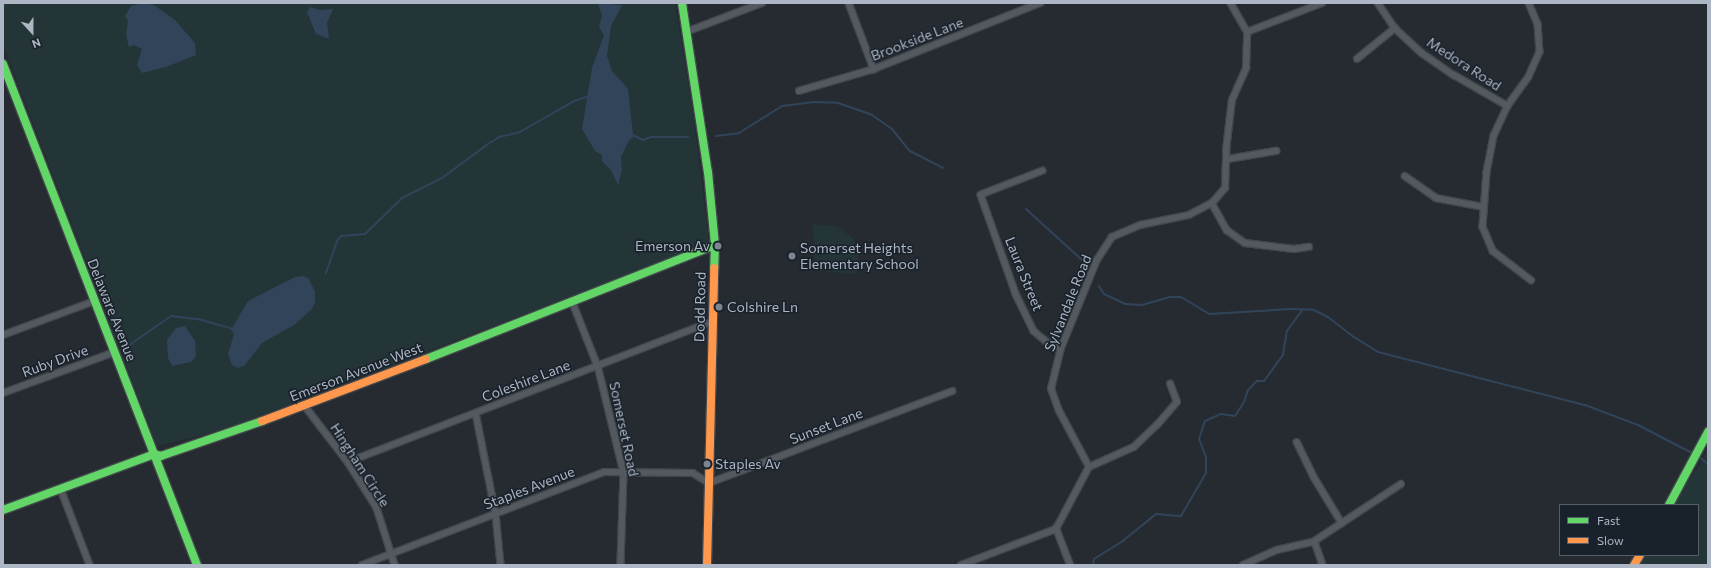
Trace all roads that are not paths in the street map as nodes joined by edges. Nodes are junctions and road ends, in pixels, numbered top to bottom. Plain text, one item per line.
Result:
1 (682, 3) edge
2 (762, 3) edge
3 (849, 3) edge
4 (1040, 3) edge
5 (1230, 3) edge
6 (1322, 3) edge
7 (1378, 3) edge
8 (1529, 3) edge
9 (1395, 28) junction
10 (686, 32) junction
11 (1247, 32) junction
12 (1357, 60) dead end
13 (4, 67) edge
14 (874, 69) junction
15 (799, 91) dead end
16 (1508, 106) junction
17 (1276, 151) dead end
18 (1228, 159) junction
19 (1043, 171) dead end
20 (1405, 176) dead end
21 (1212, 203) junction
22 (1484, 207) junction
23 (714, 245) junction
24 (1309, 247) dead end
25 (1531, 280) dead end
26 (95, 301) junction
27 (573, 303) junction
28 (713, 321) junction
29 (3, 335) edge
30 (1061, 348) junction
31 (115, 352) junction
32 (598, 366) junction
33 (1170, 384) dead end
34 (952, 391) dead end
35 (3, 393) edge
36 (305, 406) junction
37 (476, 413) junction
38 (1708, 432) edge
39 (1297, 442) dead end
40 (154, 454) junction
41 (348, 462) junction
42 (1089, 467) junction
43 (624, 473) junction
44 (709, 483) junction
45 (1402, 484) dead end
46 (61, 489) junction
47 (1670, 504) edge
48 (3, 510) edge
49 (496, 514) junction
50 (1342, 523) junction
51 (1056, 529) junction
52 (1313, 542) junction
53 (393, 553) junction
54 (1639, 556) edge
55 (90, 565) edge
56 (197, 565) edge
57 (362, 565) edge
58 (395, 565) edge
59 (501, 565) edge
60 (621, 565) edge
61 (707, 565) edge
62 (961, 565) edge
63 (1070, 565) edge
64 (1243, 565) edge
65 (1323, 565) edge
66 (1634, 565) edge

1 - 10 street, Dodd Road
2 - 10 street
3 - 14 street
4 - 14 street, Brookside Lane
5 - 11 street
6 - 11 street
7 - 9 street, Medora Road
8 - 16 street
9 - 12 street
9 - 16 street, Medora Road
10 - 23 street, Dodd Road
11 - 18 street, Sylvandale Road
13 - 26 street, Delaware Avenue
14 - 15 street, Brookside Lane
16 - 22 street
17 - 18 street
18 - 21 street, Sylvandale Road
19 - 30 street, Laura Street
20 - 22 street
21 - 24 street
21 - 30 street, Sylvandale Road
22 - 25 street
23 - 27 street, Emerson Avenue West
23 - 28 street, Dodd Road
26 - 29 street
26 - 31 street, Delaware Avenue
27 - 32 street, Somerset Road
27 - 36 street, Emerson Avenue West
28 - 32 street, Coleshire Lane
28 - 44 street, Dodd Road
30 - 42 street, Sylvandale Road
31 - 35 street, Ruby Drive
31 - 40 street, Delaware Avenue
32 - 37 street, Coleshire Lane
32 - 43 street, Somerset Road
33 - 42 street
34 - 44 street, Sunset Lane
36 - 40 street, Emerson Avenue West
36 - 41 street, Hingham Circle
37 - 41 street, Coleshire Lane
37 - 49 street
38 - 47 street
39 - 50 street
40 - 46 street, Emerson Avenue West
40 - 56 street, Delaware Avenue
41 - 53 street, Hingham Circle
42 - 51 street
43 - 44 street, Staples Avenue
43 - 49 street, Staples Avenue
43 - 60 street, Somerset Road
44 - 61 street, Dodd Road
45 - 50 street
46 - 48 street, Emerson Avenue West
46 - 55 street
49 - 53 street, Staples Avenue
49 - 59 street
50 - 52 street
51 - 62 street
51 - 63 street
52 - 64 street
52 - 65 street
53 - 57 street, Staples Avenue
53 - 58 street, Hingham Circle
54 - 66 street

